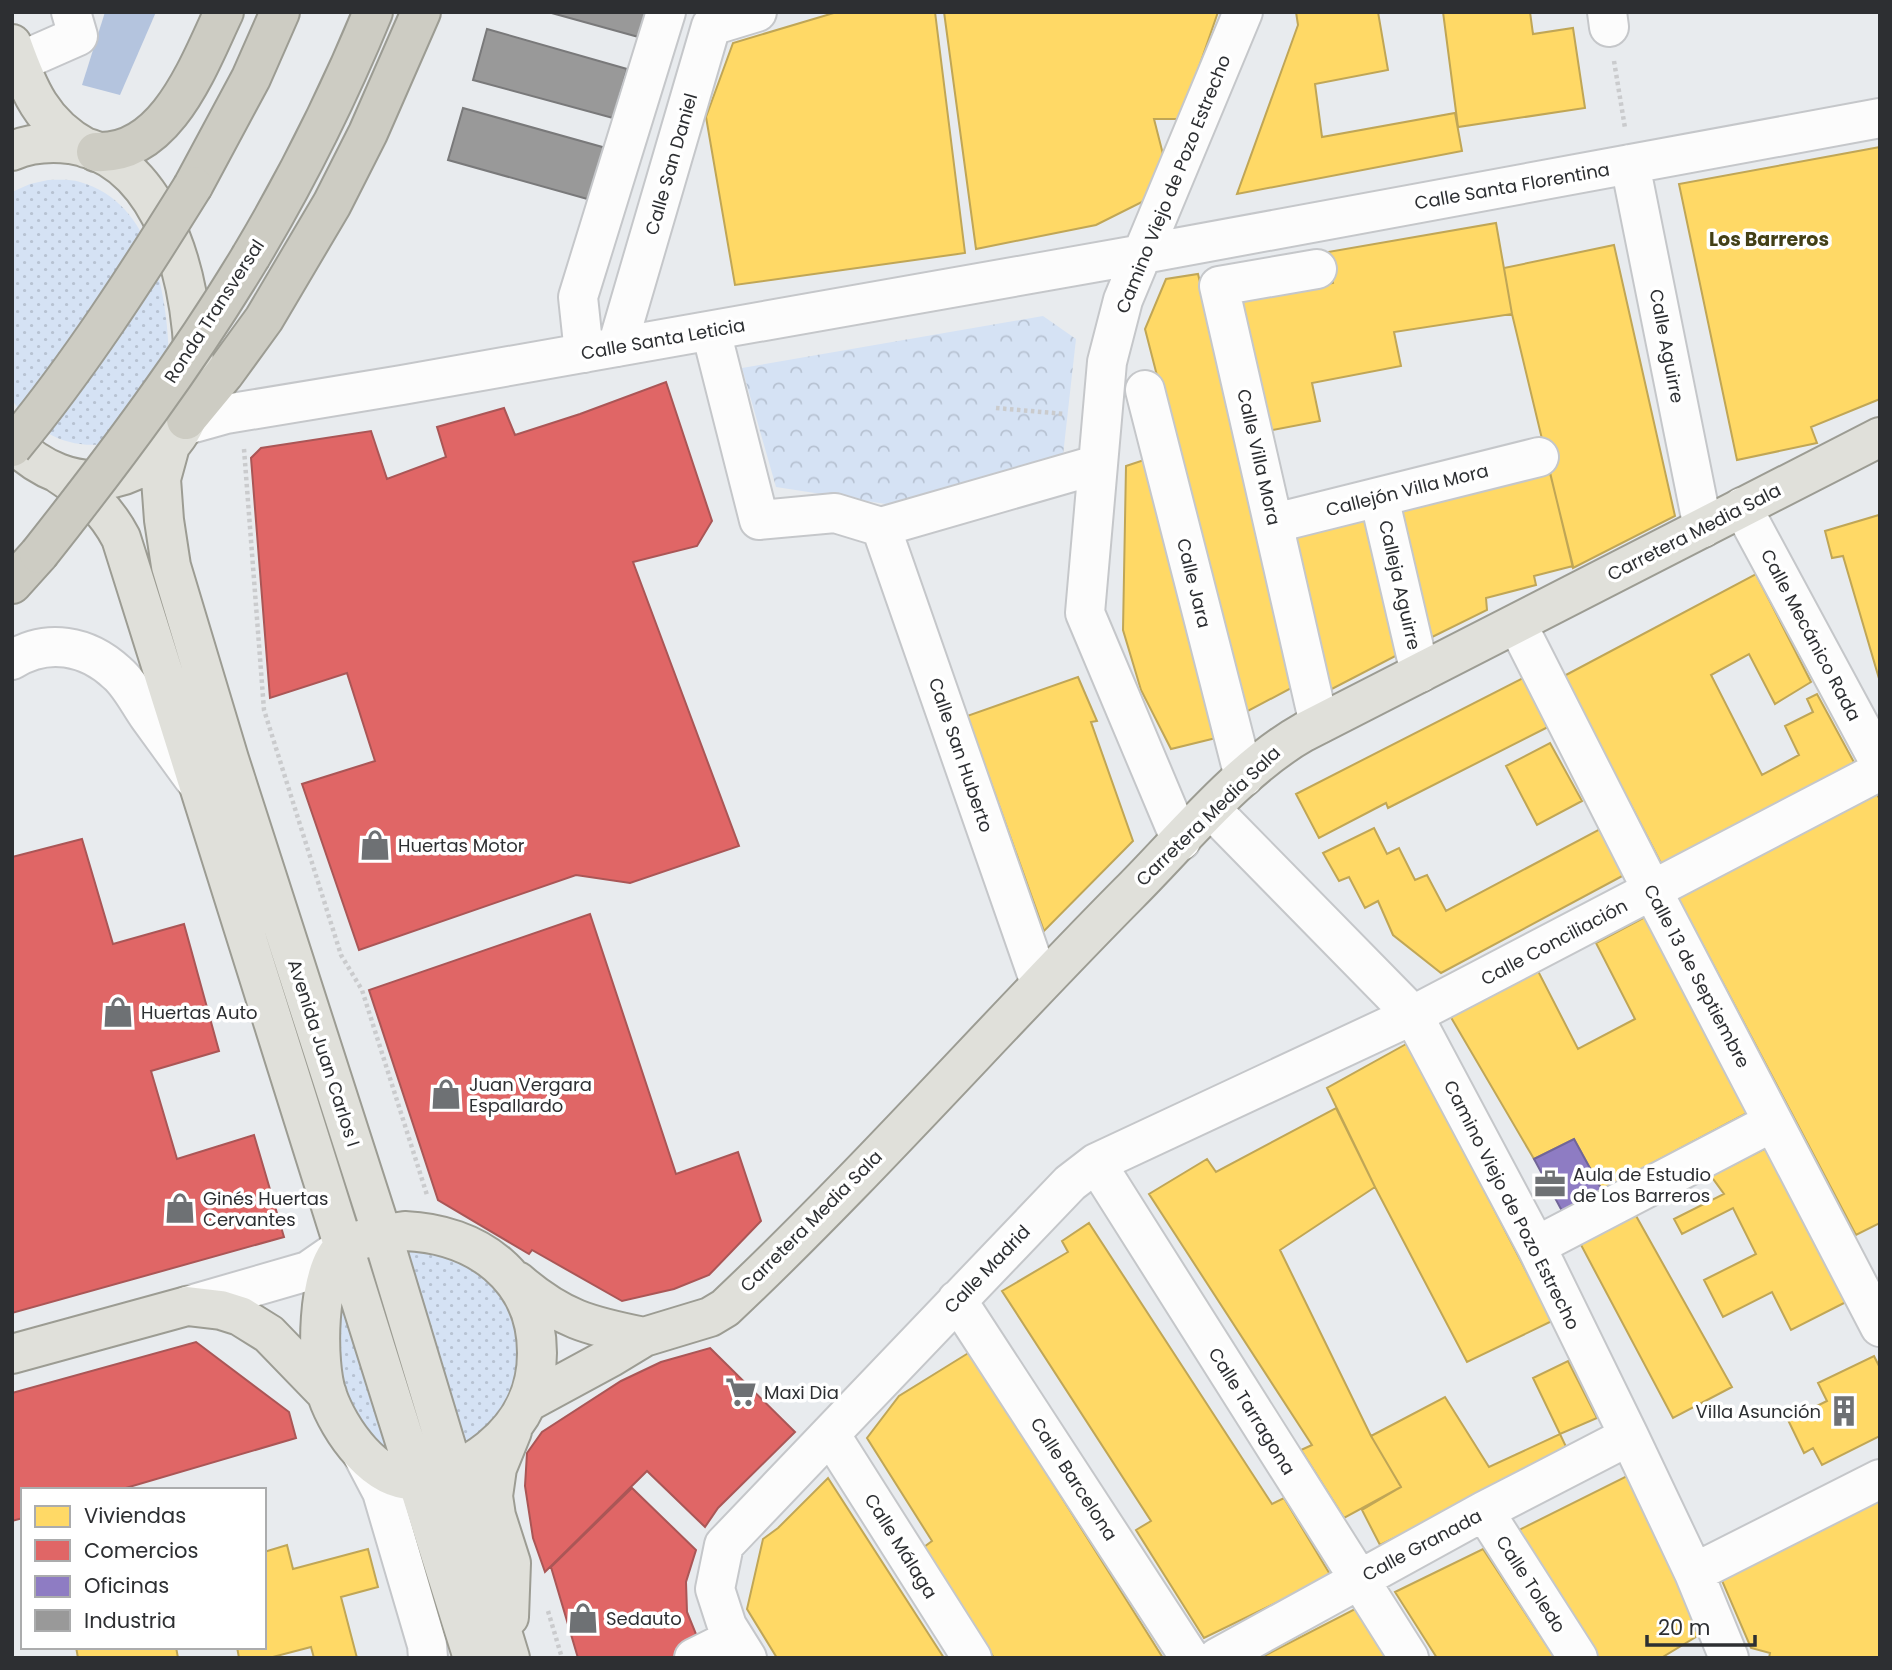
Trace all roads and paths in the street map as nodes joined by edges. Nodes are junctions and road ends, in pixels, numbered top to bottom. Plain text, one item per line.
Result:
1 (71, 12) edge
2 (224, 12) edge
3 (281, 12) edge
4 (373, 12) edge
5 (421, 12) edge
6 (666, 12) edge
7 (757, 12) edge
8 (1243, 12) edge
9 (1608, 20) edge
10 (15, 53) edge
11 (1880, 118) edge
12 (91, 150) junction
13 (12, 151) edge
14 (1630, 164) junction
15 (1143, 254) junction
16 (1317, 270) dead end
17 (711, 331) junction
18 (600, 350) junction
19 (1145, 390) dead end
20 (241, 411) junction
21 (179, 431) junction
22 (1880, 438) edge
23 (12, 445) edge
24 (1539, 457) dead end
25 (1096, 465) junction
26 (59, 474) junction
27 (1379, 497) junction
28 (1742, 507) junction
29 (1275, 523) junction
30 (881, 527) junction
31 (1703, 528) junction
32 (12, 584) edge
33 (1517, 624) junction
34 (12, 660) edge
35 (1420, 673) junction
36 (1319, 724) junction
37 (1880, 763) edge
38 (1880, 771) edge
39 (1244, 777) junction
40 (199, 787) junction
41 (1211, 809) junction
42 (1181, 841) junction
43 (1652, 890) junction
44 (1040, 983) junction
45 (1413, 1015) junction
46 (1773, 1122) junction
47 (1096, 1163) junction
48 (430, 1205) dead end
49 (382, 1234) junction
50 (1535, 1246) junction
51 (344, 1247) junction
52 (1868, 1272) edge
53 (510, 1275) junction
54 (957, 1300) junction
55 (187, 1306) junction
56 (1880, 1327) edge
57 (644, 1337) junction
58 (12, 1354) edge
59 (327, 1394) junction
60 (523, 1411) junction
61 (830, 1434) junction
62 (1629, 1436) junction
63 (362, 1454) junction
64 (455, 1471) junction
65 (1880, 1479) edge
66 (418, 1480) junction
67 (1484, 1511) junction
68 (1694, 1573) junction
69 (1359, 1579) junction
70 (546, 1604) dead end
71 (741, 1648) edge
72 (1721, 1654) edge
73 (497, 1657) edge
74 (428, 1658) edge
75 (562, 1658) edge
76 (694, 1658) edge
77 (972, 1658) edge
78 (1190, 1658) edge
79 (1217, 1658) edge
80 (1409, 1658) edge
81 (1578, 1658) edge

1 - 10 street
2 - 12 highway
3 - 23 highway, bridge
4 - 32 highway, Ronda Transversal, bridge
5 - 21 highway
6 - 18 street
7 - 18 street, Calle San Daniel
8 - 15 street, Camino Viejo de Pozo Estrecho
9 - 14 path
10 - 12 main road
11 - 14 street, Calle Santa Florentina
12 - 13 main road
12 - 21 main road, Avenida Juan Carlos I
14 - 15 street, Calle Santa Florentina
14 - 31 street, Calle Aguirre
15 - 17 street, Calle Santa Leticia
15 - 25 street, Camino Viejo de Pozo Estrecho
16 - 29 street, Calle Villa Mora
17 - 18 street, Calle Santa Leticia
17 - 30 street
18 - 20 street, Calle Santa Leticia
19 - 39 street, Calle Jara
20 - 21 street, Calle Santa Leticia
20 - 48 path
21 - 26 main road
21 - 49 main road, Avenida Juan Carlos I
22 - 28 main road, Carretera Media Sala
23 - 26 main road
24 - 27 street, Callejón Villa Mora
25 - 30 street
25 - 42 street, Camino Viejo de Pozo Estrecho
26 - 40 main road
27 - 29 street, Callejón Villa Mora
27 - 35 street, Calleja Aguirre
28 - 31 main road, Carretera Media Sala
28 - 37 street, Calle Mecánico Rada
29 - 36 street, Calle Villa Mora
30 - 44 street, Calle San Huberto
31 - 33 main road, Carretera Media Sala
33 - 35 main road, Carretera Media Sala
33 - 43 street, Calle 13 de Septiembre
34 - 40 street
35 - 36 main road, Carretera Media Sala
36 - 39 main road, Carretera Media Sala
38 - 43 street, Calle Conciliación
39 - 41 main road, Carretera Media Sala
40 - 51 main road
41 - 42 main road, Carretera Media Sala
41 - 45 street, Camino Viejo de Pozo Estrecho
42 - 44 main road, Carretera Media Sala
43 - 45 street, Calle Conciliación
43 - 46 street, Calle 13 de Septiembre
44 - 57 main road, Carretera Media Sala
45 - 47 street, Calle Madrid
45 - 50 street, Camino Viejo de Pozo Estrecho
46 - 50 street
46 - 52 street, Calle 13 de Septiembre
47 - 54 street, Calle Madrid
47 - 69 street, Calle Tarragona
49 - 51 main road, Carretera Media Sala
49 - 53 main road, Carretera Media Sala
49 - 64 main road, Avenida Juan Carlos I
50 - 62 street, Camino Viejo de Pozo Estrecho
51 - 55 street
51 - 59 main road
51 - 66 main road
52 - 56 street, Calle 13 de Septiembre
53 - 57 main road, Carretera Media Sala
53 - 60 main road
54 - 61 street, Calle Madrid
54 - 78 street, Calle Barcelona
55 - 58 main road
55 - 59 main road
57 - 60 main road, Carretera Media Sala
59 - 63 main road
60 - 64 main road
60 - 73 main road
61 - 71 street, Calle Madrid
61 - 77 street, Calle Málaga
62 - 67 street, Calle Granada
62 - 68 street, Camino Viejo de Pozo Estrecho
63 - 66 main road
63 - 74 street
64 - 66 main road
64 - 73 main road, Avenida Juan Carlos I
65 - 68 street
66 - 73 main road
67 - 69 street, Calle Granada
67 - 81 street, Calle Toledo
68 - 72 street, Camino Viejo de Pozo Estrecho
69 - 79 street, Calle Granada
69 - 80 street, Calle Tarragona
70 - 75 path
71 - 76 street

